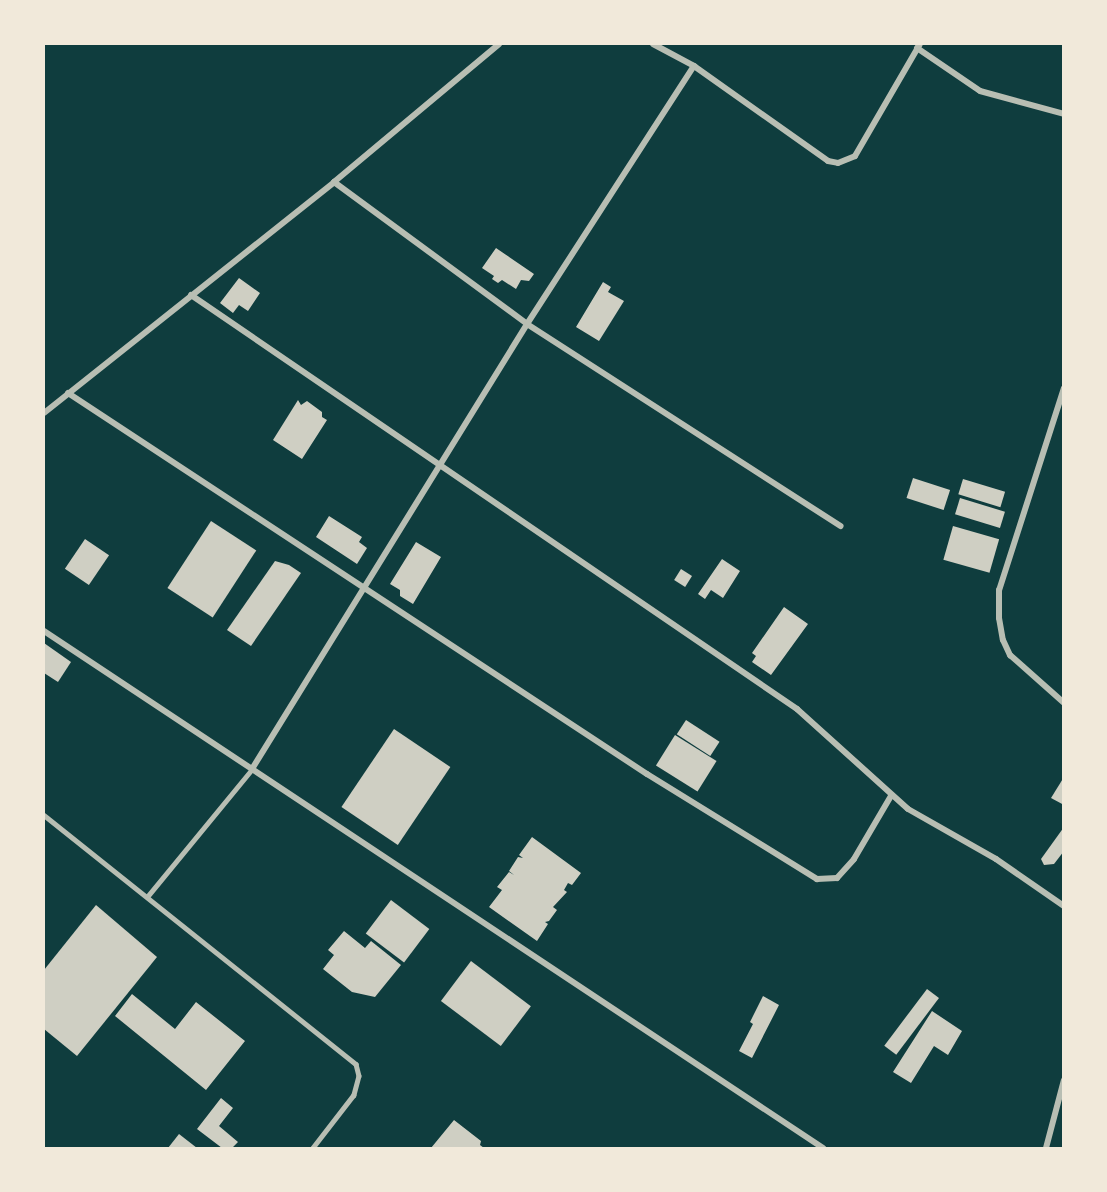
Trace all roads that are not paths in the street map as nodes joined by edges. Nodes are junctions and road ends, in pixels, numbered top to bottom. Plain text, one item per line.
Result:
1 (499, 44) edge
2 (653, 44) edge
3 (918, 46) edge
4 (694, 66) junction
5 (1064, 114) edge
6 (334, 182) junction
7 (191, 295) junction
8 (527, 324) junction
9 (1064, 388) edge
10 (68, 393) junction
11 (44, 413) edge
12 (441, 464) junction
13 (840, 526) dead end
14 (366, 588) junction
15 (44, 631) edge
16 (1064, 703) edge
17 (252, 769) junction
18 (891, 796) junction
19 (44, 815) edge
20 (147, 897) junction
21 (1064, 906) edge
22 (1064, 1080) edge
23 (1061, 1106) edge
24 (313, 1149) edge
25 (823, 1149) edge
26 (1046, 1149) edge

1 - 6 street
2 - 4 street
3 - 4 street
3 - 5 street
4 - 8 street
6 - 7 street
6 - 8 street
7 - 10 street
7 - 12 street
8 - 12 street
8 - 13 street
9 - 16 street
10 - 11 street
10 - 14 street
12 - 14 street
12 - 18 street
14 - 17 street
14 - 18 street
15 - 17 street
17 - 20 lane
17 - 25 street
18 - 21 street
19 - 20 lane
20 - 24 lane
22 - 23 street
23 - 26 street

